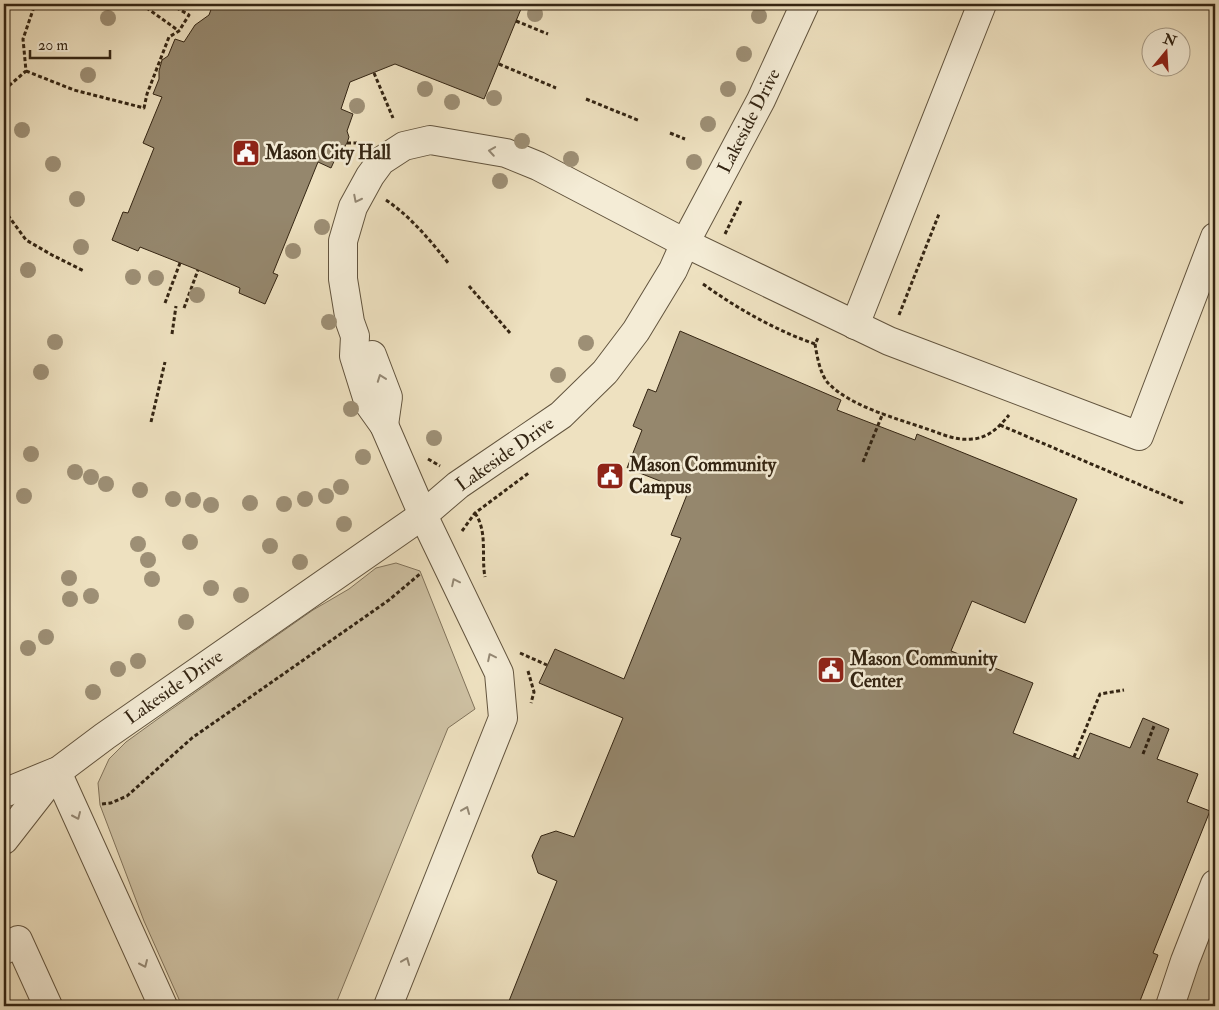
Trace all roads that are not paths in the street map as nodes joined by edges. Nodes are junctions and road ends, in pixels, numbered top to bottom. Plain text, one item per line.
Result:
1 (805, 4) edge
2 (982, 4) edge
3 (1215, 238) edge
4 (685, 243) junction
5 (855, 325) junction
6 (423, 515) junction
7 (57, 772) junction
8 (4, 793) edge
9 (4, 840) edge
10 (1215, 884) edge
11 (4, 950) edge
12 (48, 1006) edge
13 (163, 1006) edge
14 (388, 1006) edge
15 (1170, 1006) edge

1 - 4 street, Lakeside Drive
2 - 5 street
3 - 5 street
4 - 5 street
4 - 6 street, Lakeside Drive
4 -> 6 street
6 - 7 street, Lakeside Drive
14 -> 6 street
7 - 8 street, Lakeside Drive
7 - 9 street, Lakeside Drive
7 -> 13 street
10 - 15 street
11 - 12 street

